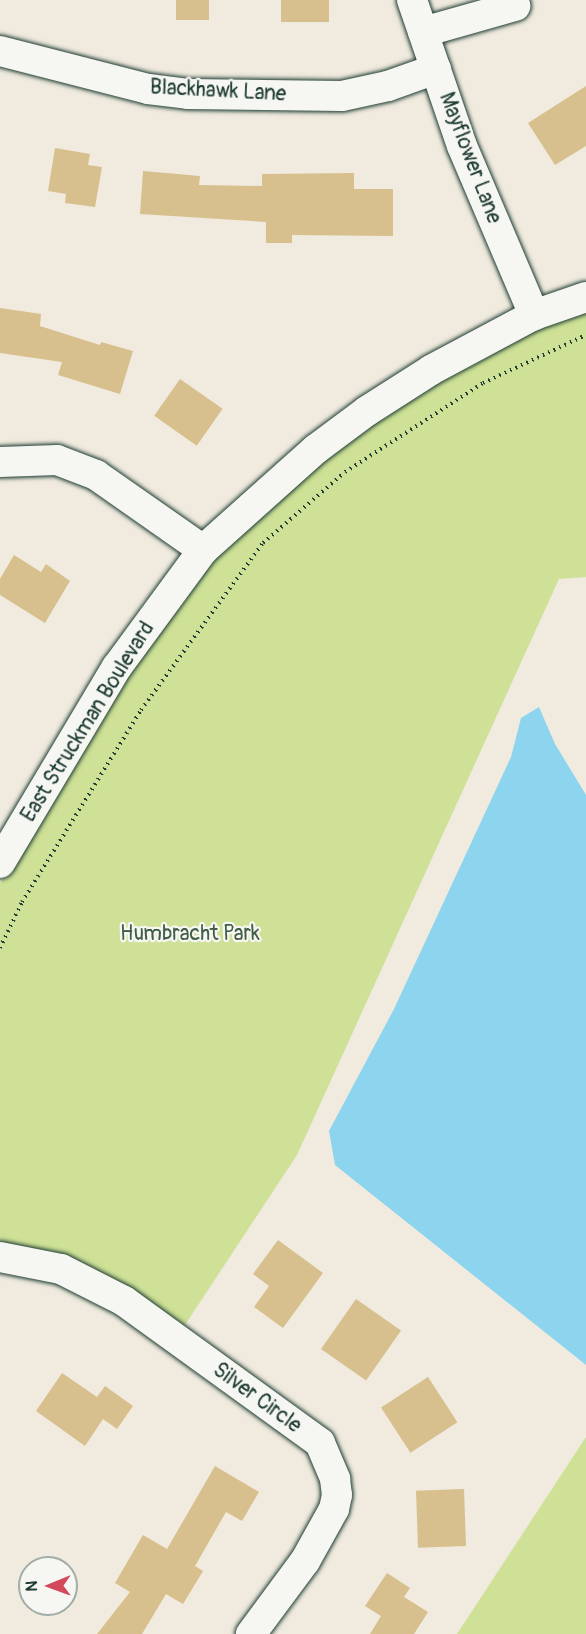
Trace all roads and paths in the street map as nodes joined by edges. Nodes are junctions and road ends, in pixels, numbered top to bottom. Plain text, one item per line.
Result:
1 (412, 0) edge
2 (515, 6) dead end
3 (423, 32) junction
4 (0, 51) edge
5 (436, 69) junction
6 (586, 297) edge
7 (534, 315) junction
8 (586, 335) edge
9 (0, 462) edge
10 (203, 550) junction
11 (0, 863) edge
12 (0, 948) edge
13 (0, 1257) edge
14 (251, 1634) edge

1 - 3 street, Mayflower Lane
2 - 3 street
3 - 5 street, Mayflower Lane
4 - 5 street, Blackhawk Lane
5 - 7 street, Mayflower Lane
6 - 7 street, East Struckman Boulevard
7 - 10 street, East Struckman Boulevard
8 - 12 path
9 - 10 street
10 - 11 street, East Struckman Boulevard
13 - 14 street, Silver Circle

